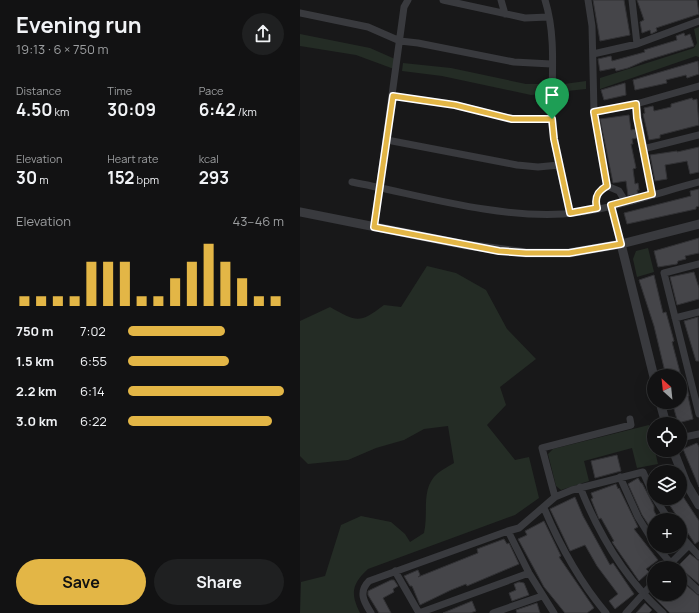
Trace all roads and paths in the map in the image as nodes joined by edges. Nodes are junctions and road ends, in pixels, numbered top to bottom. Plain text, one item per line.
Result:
1 (408, 0) edge
2 (443, 0) edge
3 (501, 0) edge
4 (545, 0) edge
5 (588, 0) edge
6 (632, 0) edge
7 (300, 13) edge
8 (505, 14) junction
9 (548, 17) junction
10 (699, 21) edge
11 (400, 41) junction
12 (637, 44) junction
13 (593, 54) junction
14 (551, 64) junction
15 (699, 86) edge
16 (393, 96) junction
17 (636, 104) junction
18 (594, 112) junction
19 (552, 119) junction
20 (699, 135) edge
21 (387, 140) junction
22 (643, 148) junction
23 (559, 165) junction
24 (352, 182) dead end
25 (699, 182) edge
26 (607, 186) junction
27 (380, 188) junction
28 (652, 194) junction
29 (626, 201) junction
30 (611, 205) junction
31 (597, 208) junction
32 (300, 212) edge
33 (570, 213) junction
34 (699, 224) edge
35 (374, 227) junction
36 (621, 244) junction
37 (699, 264) edge
38 (699, 312) edge
39 (675, 318) junction
40 (652, 369) edge
41 (697, 396) edge
42 (699, 414) edge
43 (630, 419) dead end
44 (699, 434) edge
45 (687, 437) edge
46 (676, 457) edge
47 (620, 477) junction
48 (647, 480) edge
49 (580, 487) junction
50 (555, 497) junction
51 (699, 504) edge
52 (544, 508) junction
53 (508, 531) junction
54 (647, 532) edge
55 (688, 546) joint
56 (699, 556) edge
57 (675, 561) edge
58 (395, 572) junction
59 (529, 573) junction
60 (687, 580) edge
61 (647, 589) edge
62 (699, 591) edge
63 (643, 593) junction
64 (542, 596) junction
65 (371, 613) edge
66 (419, 613) edge
67 (493, 613) edge
68 (554, 613) edge
69 (606, 613) edge
70 (626, 613) edge
71 (663, 613) edge

1 - 11 street
2 - 8 street
3 - 8 street
4 - 9 street
5 - 13 street
6 - 12 street
7 - 11 street
8 - 9 street
9 - 14 street
10 - 12 street
11 - 14 street
11 - 16 street
12 - 13 street
13 - 18 street
14 - 19 street
15 - 17 street
16 - 19 street
16 - 21 street
17 - 18 street
17 - 22 street
18 - 26 street
19 - 23 street
20 - 22 street
21 - 23 street
21 - 27 street
22 - 28 street
23 - 33 street
24 - 27 street
25 - 28 street
26 - 29 street
26 - 31 street
27 - 33 street
27 - 35 street
28 - 29 street
29 - 30 street
30 - 31 street
30 - 36 street
31 - 33 street
32 - 35 street
34 - 36 street
35 - 36 street
36 - 40 street
37 - 39 street
38 - 39 street
39 - 41 street
41 - 42 street
43 - 50 street
44 - 45 street
46 - 51 street
47 - 48 street
47 - 49 street
47 - 54 street
49 - 50 street
49 - 63 street
50 - 52 street
52 - 53 street
52 - 69 street
53 - 58 street
53 - 59 street
55 - 56 street
55 - 57 street
58 - 65 street
58 - 66 street
59 - 64 street
59 - 66 street
60 - 62 street
61 - 63 street
63 - 70 street
63 - 71 street
64 - 67 street
64 - 68 street

